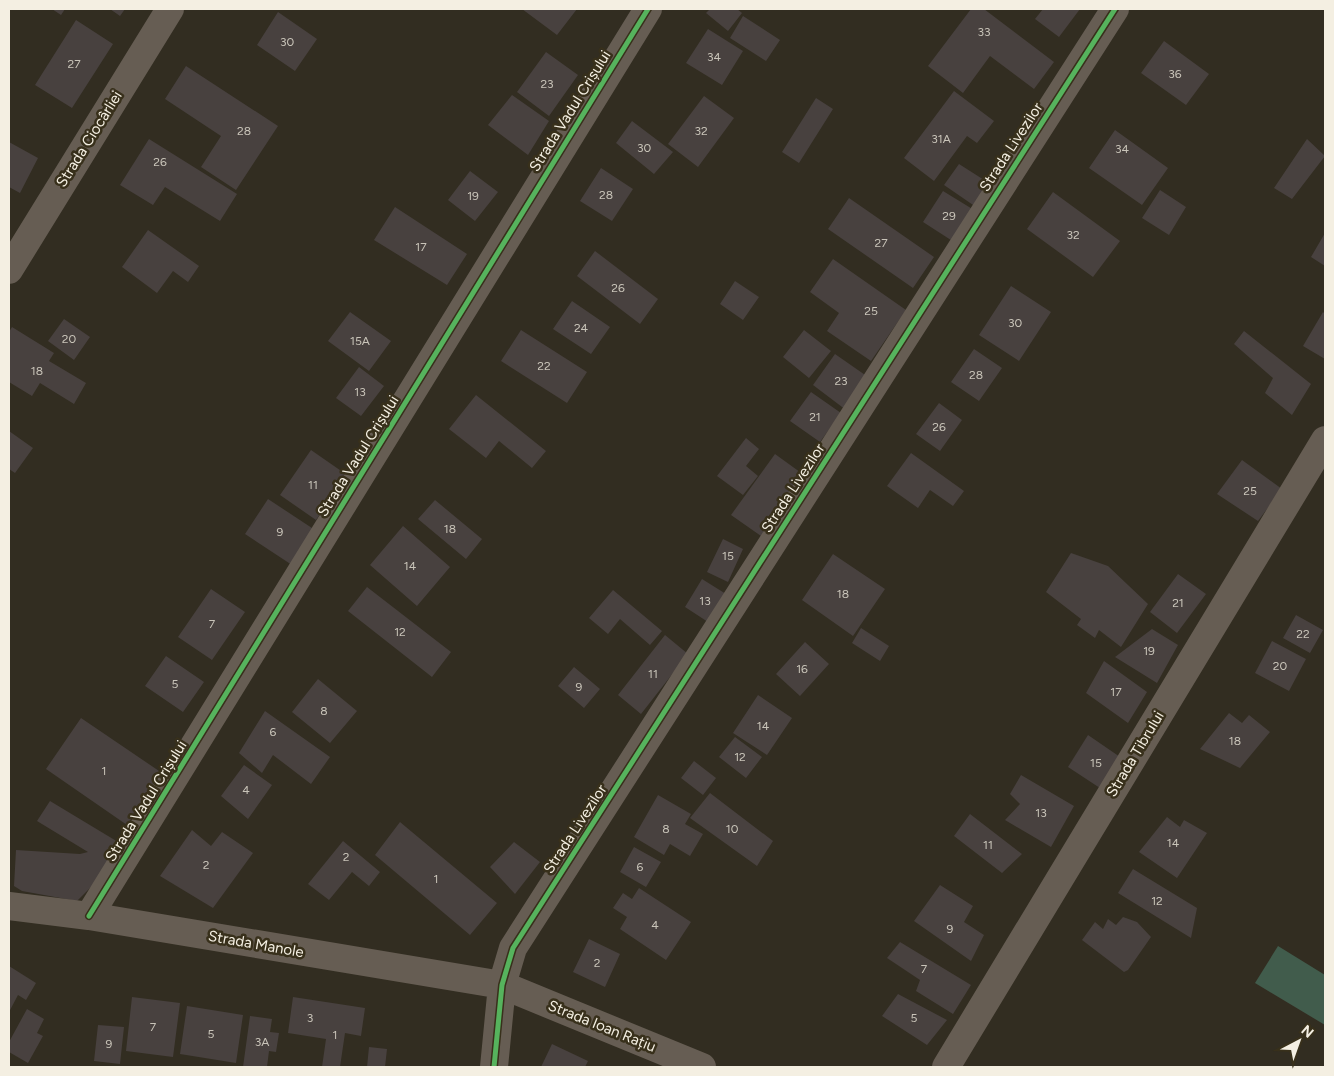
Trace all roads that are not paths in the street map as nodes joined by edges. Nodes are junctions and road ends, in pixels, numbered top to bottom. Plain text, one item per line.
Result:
1 (170, 9) edge
2 (648, 9) edge
3 (1115, 9) edge
4 (9, 270) edge
5 (1325, 440) edge
6 (9, 906) edge
7 (89, 916) junction
8 (502, 985) junction
9 (494, 1067) edge
10 (702, 1067) edge
11 (946, 1067) edge

1 - 4 street, Strada Ciocârliei
2 - 7 street, Strada Vadul Crișului
3 - 8 street, Strada Livezilor
5 - 11 street, Strada Tibrului
6 - 7 street, Strada Manole
7 - 8 street, Strada Manole
8 - 9 street, Strada Livezilor
8 - 10 street, Strada Ioan Rațiu

